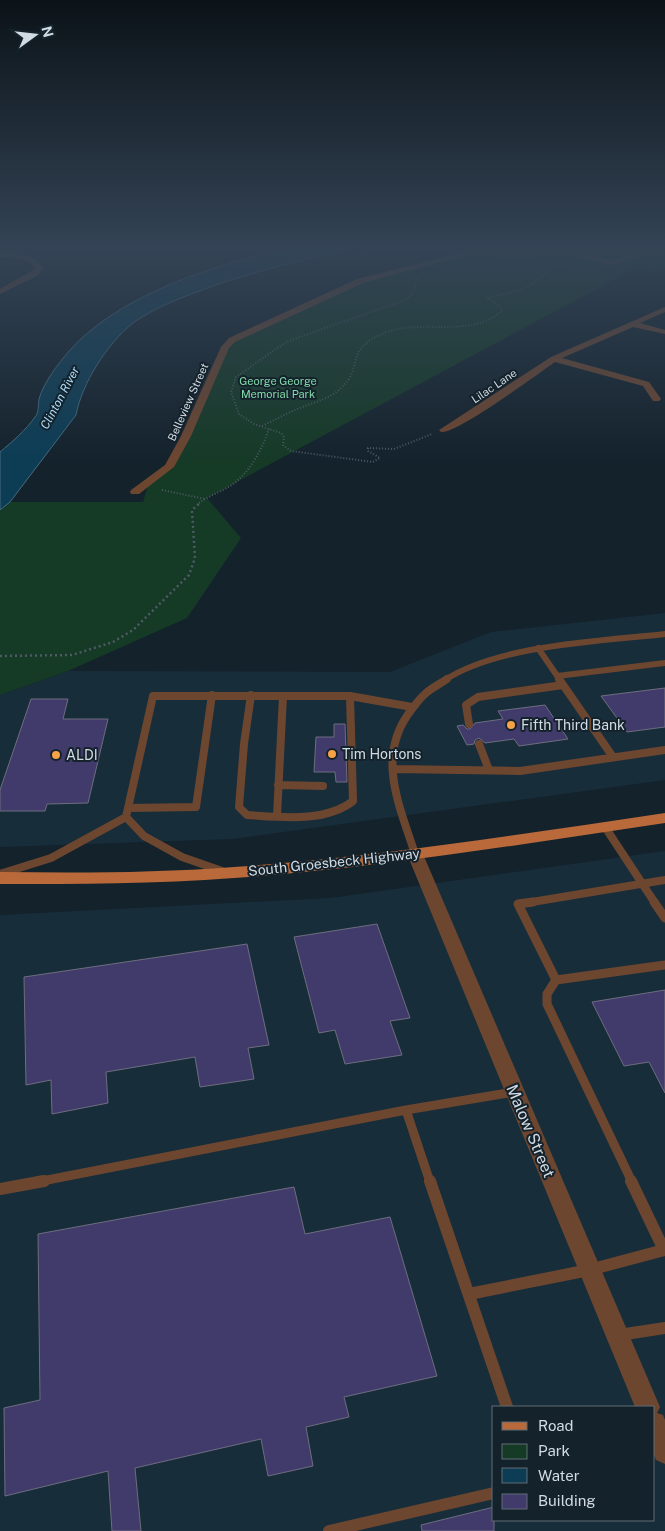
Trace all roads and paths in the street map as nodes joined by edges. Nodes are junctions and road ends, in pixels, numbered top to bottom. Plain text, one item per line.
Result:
1 (277, 319) edge
2 (350, 319) edge
3 (492, 319) edge
4 (641, 319) edge
5 (632, 324) junction
6 (665, 332) edge
7 (554, 360) junction
8 (656, 399) dead end
9 (262, 427) junction
10 (269, 429) junction
11 (444, 430) joint
12 (144, 486) junction
13 (135, 492) dead end
14 (205, 499) junction
15 (665, 634) edge
16 (538, 648) junction
17 (0, 656) edge
18 (665, 663) edge
19 (557, 676) junction
20 (563, 685) junction
21 (212, 695) junction
22 (251, 695) junction
23 (283, 696) junction
24 (350, 696) junction
25 (412, 707) junction
26 (469, 724) dead end
27 (479, 744) dead end
28 (665, 750) edge
29 (613, 758) junction
30 (393, 769) junction
31 (489, 770) junction
32 (278, 785) junction
33 (323, 786) dead end
34 (128, 808) junction
35 (277, 816) junction
36 (126, 817) junction
37 (665, 818) edge
38 (605, 827) junction
39 (415, 854) junction
40 (226, 873) junction
41 (0, 874) edge
42 (0, 878) edge
43 (665, 880) edge
44 (642, 883) junction
45 (665, 918) edge
46 (665, 965) edge
47 (556, 980) junction
48 (515, 1092) junction
49 (406, 1110) junction
50 (0, 1189) edge
51 (664, 1250) edge
52 (589, 1270) junction
53 (469, 1294) junction
54 (665, 1328) edge
55 (617, 1336) junction
56 (507, 1406) edge
57 (647, 1406) edge
58 (655, 1427) edge
59 (665, 1452) edge
60 (492, 1493) edge
61 (329, 1531) edge

1 - 12 street, Belleview Street
2 - 9 path
3 - 9 path
4 - 5 street, Lilac Lane
5 - 6 street
5 - 7 street, Lilac Lane
7 - 8 street
7 - 11 street, Lilac Lane
9 - 10 path
10 - 11 path
10 - 14 path
12 - 13 street, Belleview Street
12 - 14 path
14 - 17 path
15 - 16 lane
16 - 19 lane
16 - 25 lane
18 - 19 lane
19 - 20 lane
20 - 26 lane
20 - 29 lane
21 - 22 lane
21 - 34 lane
21 - 34 lane
22 - 23 lane
22 - 35 lane
23 - 24 lane
23 - 32 lane
24 - 25 lane
24 - 35 lane
25 - 30 lane
27 - 31 lane
28 - 29 lane
29 - 31 lane
30 - 31 lane
30 - 39 lane
32 - 33 lane
32 - 35 lane
34 - 36 lane
36 - 40 lane
36 - 41 lane
37 - 38 main road, South Groesbeck Highway
38 - 39 main road, South Groesbeck Highway
38 - 44 lane
39 - 40 main road, South Groesbeck Highway
39 - 48 street, Malow Street
40 - 42 main road, South Groesbeck Highway
43 - 44 lane
44 - 45 lane
44 - 47 lane
46 - 47 lane
47 - 51 lane
48 - 49 lane
48 - 52 street, Malow Street
49 - 50 lane
49 - 53 lane
51 - 52 lane
52 - 53 lane
52 - 55 street, Malow Street
53 - 56 lane
54 - 55 lane
55 - 57 street, Malow Street
58 - 59 street
60 - 61 lane

